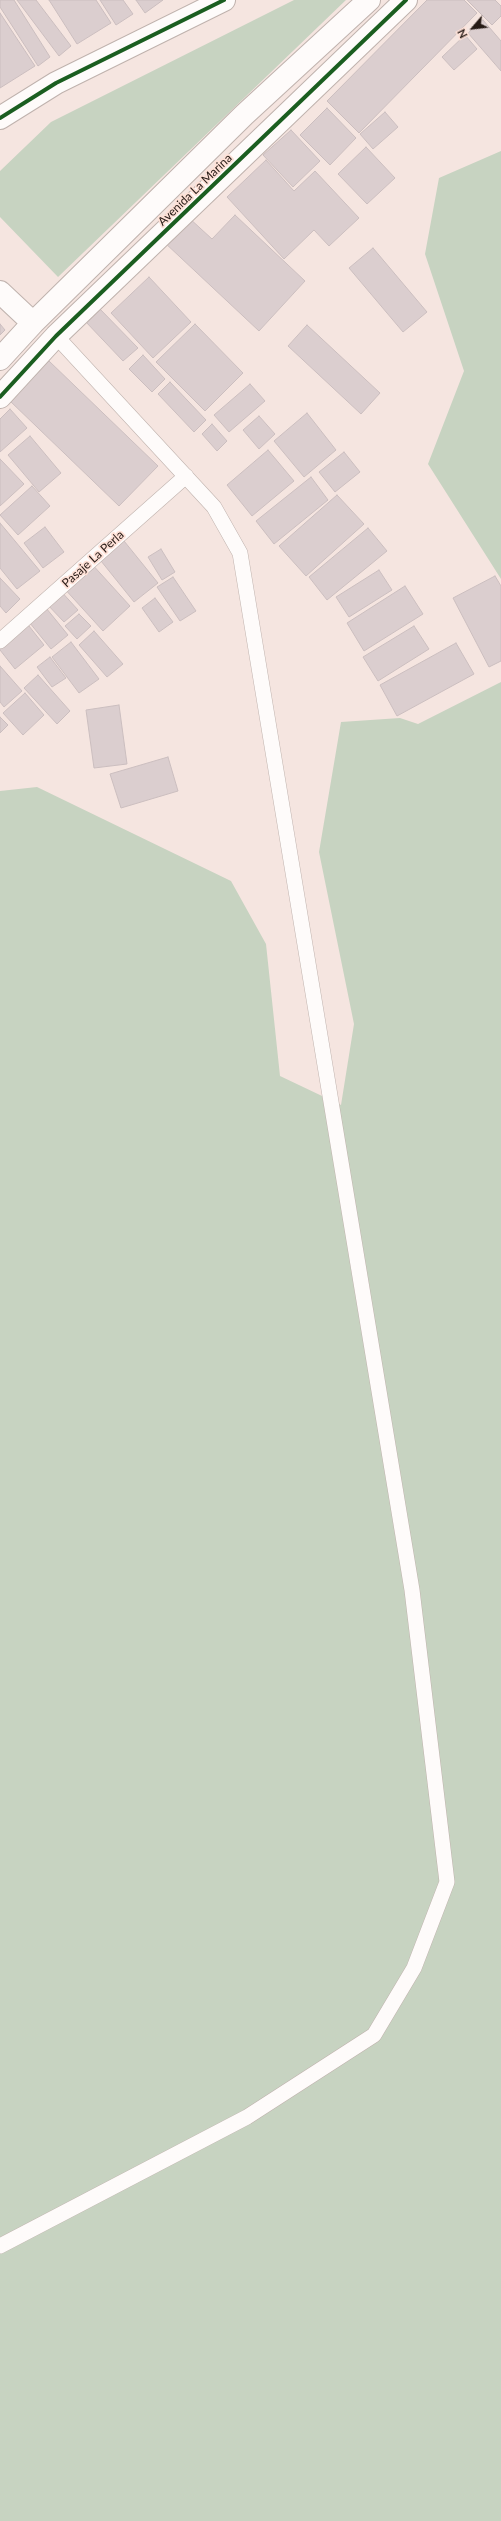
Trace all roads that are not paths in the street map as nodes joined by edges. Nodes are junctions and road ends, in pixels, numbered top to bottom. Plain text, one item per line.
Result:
1 (224, 0) edge
2 (369, 0) edge
3 (406, 0) edge
4 (0, 118) edge
5 (0, 292) edge
6 (33, 323) junction
7 (56, 336) junction
8 (0, 359) edge
9 (0, 397) edge
10 (186, 476) junction
11 (0, 641) edge
12 (0, 2246) edge

1 - 4 street
2 - 6 street, Avenida La Marina
3 - 7 street, Avenida La Marina
5 - 6 street
6 - 8 street, Avenida La Marina
7 - 9 street, Avenida La Marina
7 - 10 lane
10 - 11 lane, Pasaje La Perla
10 - 12 lane

